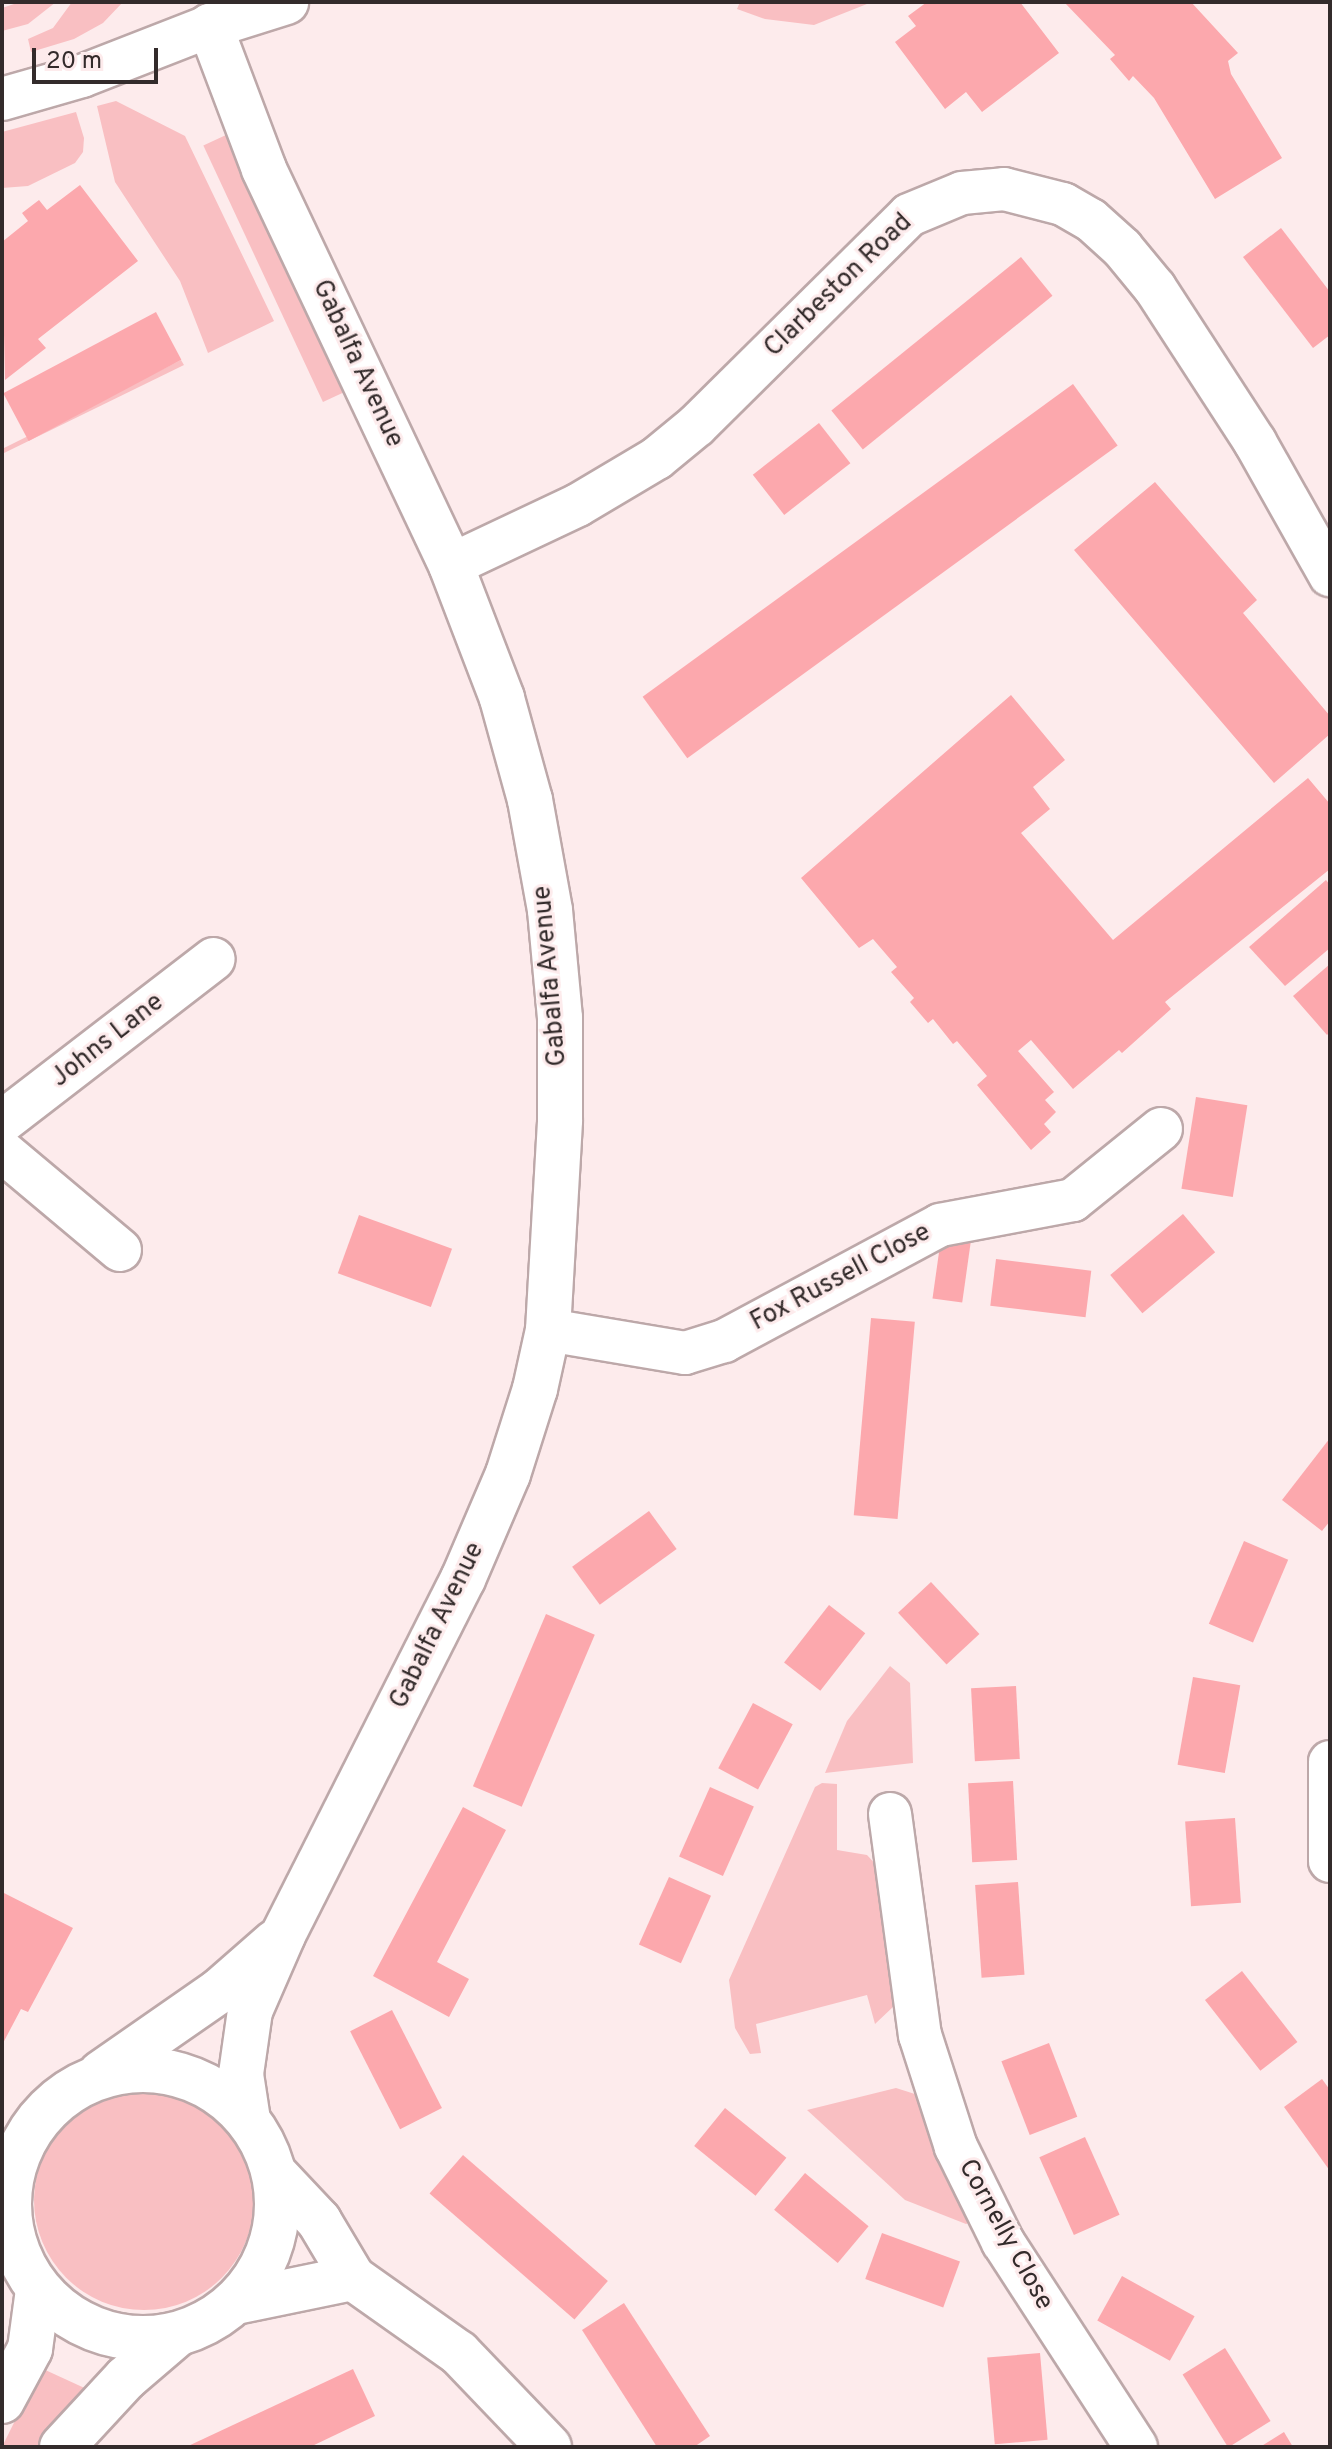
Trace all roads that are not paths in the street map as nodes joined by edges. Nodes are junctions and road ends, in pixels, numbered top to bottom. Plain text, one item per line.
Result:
1 (286, 2) edge
2 (210, 26) junction
3 (2, 99) edge
4 (451, 565) junction
5 (1330, 575) edge
6 (214, 959) dead end
7 (2, 1122) edge
8 (1161, 1129) dead end
9 (2, 1151) edge
10 (120, 1250) dead end
11 (548, 1330) junction
12 (1330, 1762) edge
13 (890, 1814) dead end
14 (1330, 1861) edge
15 (283, 1935) junction
16 (93, 2079) junction
17 (54, 2102) junction
18 (248, 2120) junction
19 (2, 2131) edge
20 (274, 2173) junction
21 (8, 2241) edge
22 (353, 2278) junction
23 (38, 2290) junction
24 (236, 2302) junction
25 (175, 2336) junction
26 (2, 2401) edge
27 (62, 2447) edge
28 (549, 2447) edge
29 (1136, 2447) edge

1 - 2 street
2 - 3 street
2 - 4 street, Gabalfa Avenue
4 - 5 street, Clarbeston Road
4 - 11 street, Gabalfa Avenue
6 - 7 street, Johns Lane
8 - 11 street, Fox Russell Close
9 - 10 street
11 - 15 street, Gabalfa Avenue
12 - 14 street
13 - 29 street, Cornelly Close
15 - 16 street, Gabalfa Avenue
15 - 18 street, Gabalfa Avenue
16 - 17 street
16 - 18 street
17 - 19 street
17 - 21 street
18 - 20 street
20 - 22 street
20 - 24 street
21 - 23 street
22 - 24 street
22 - 28 street
23 - 25 street
23 - 26 street
24 - 25 street
25 - 27 street

